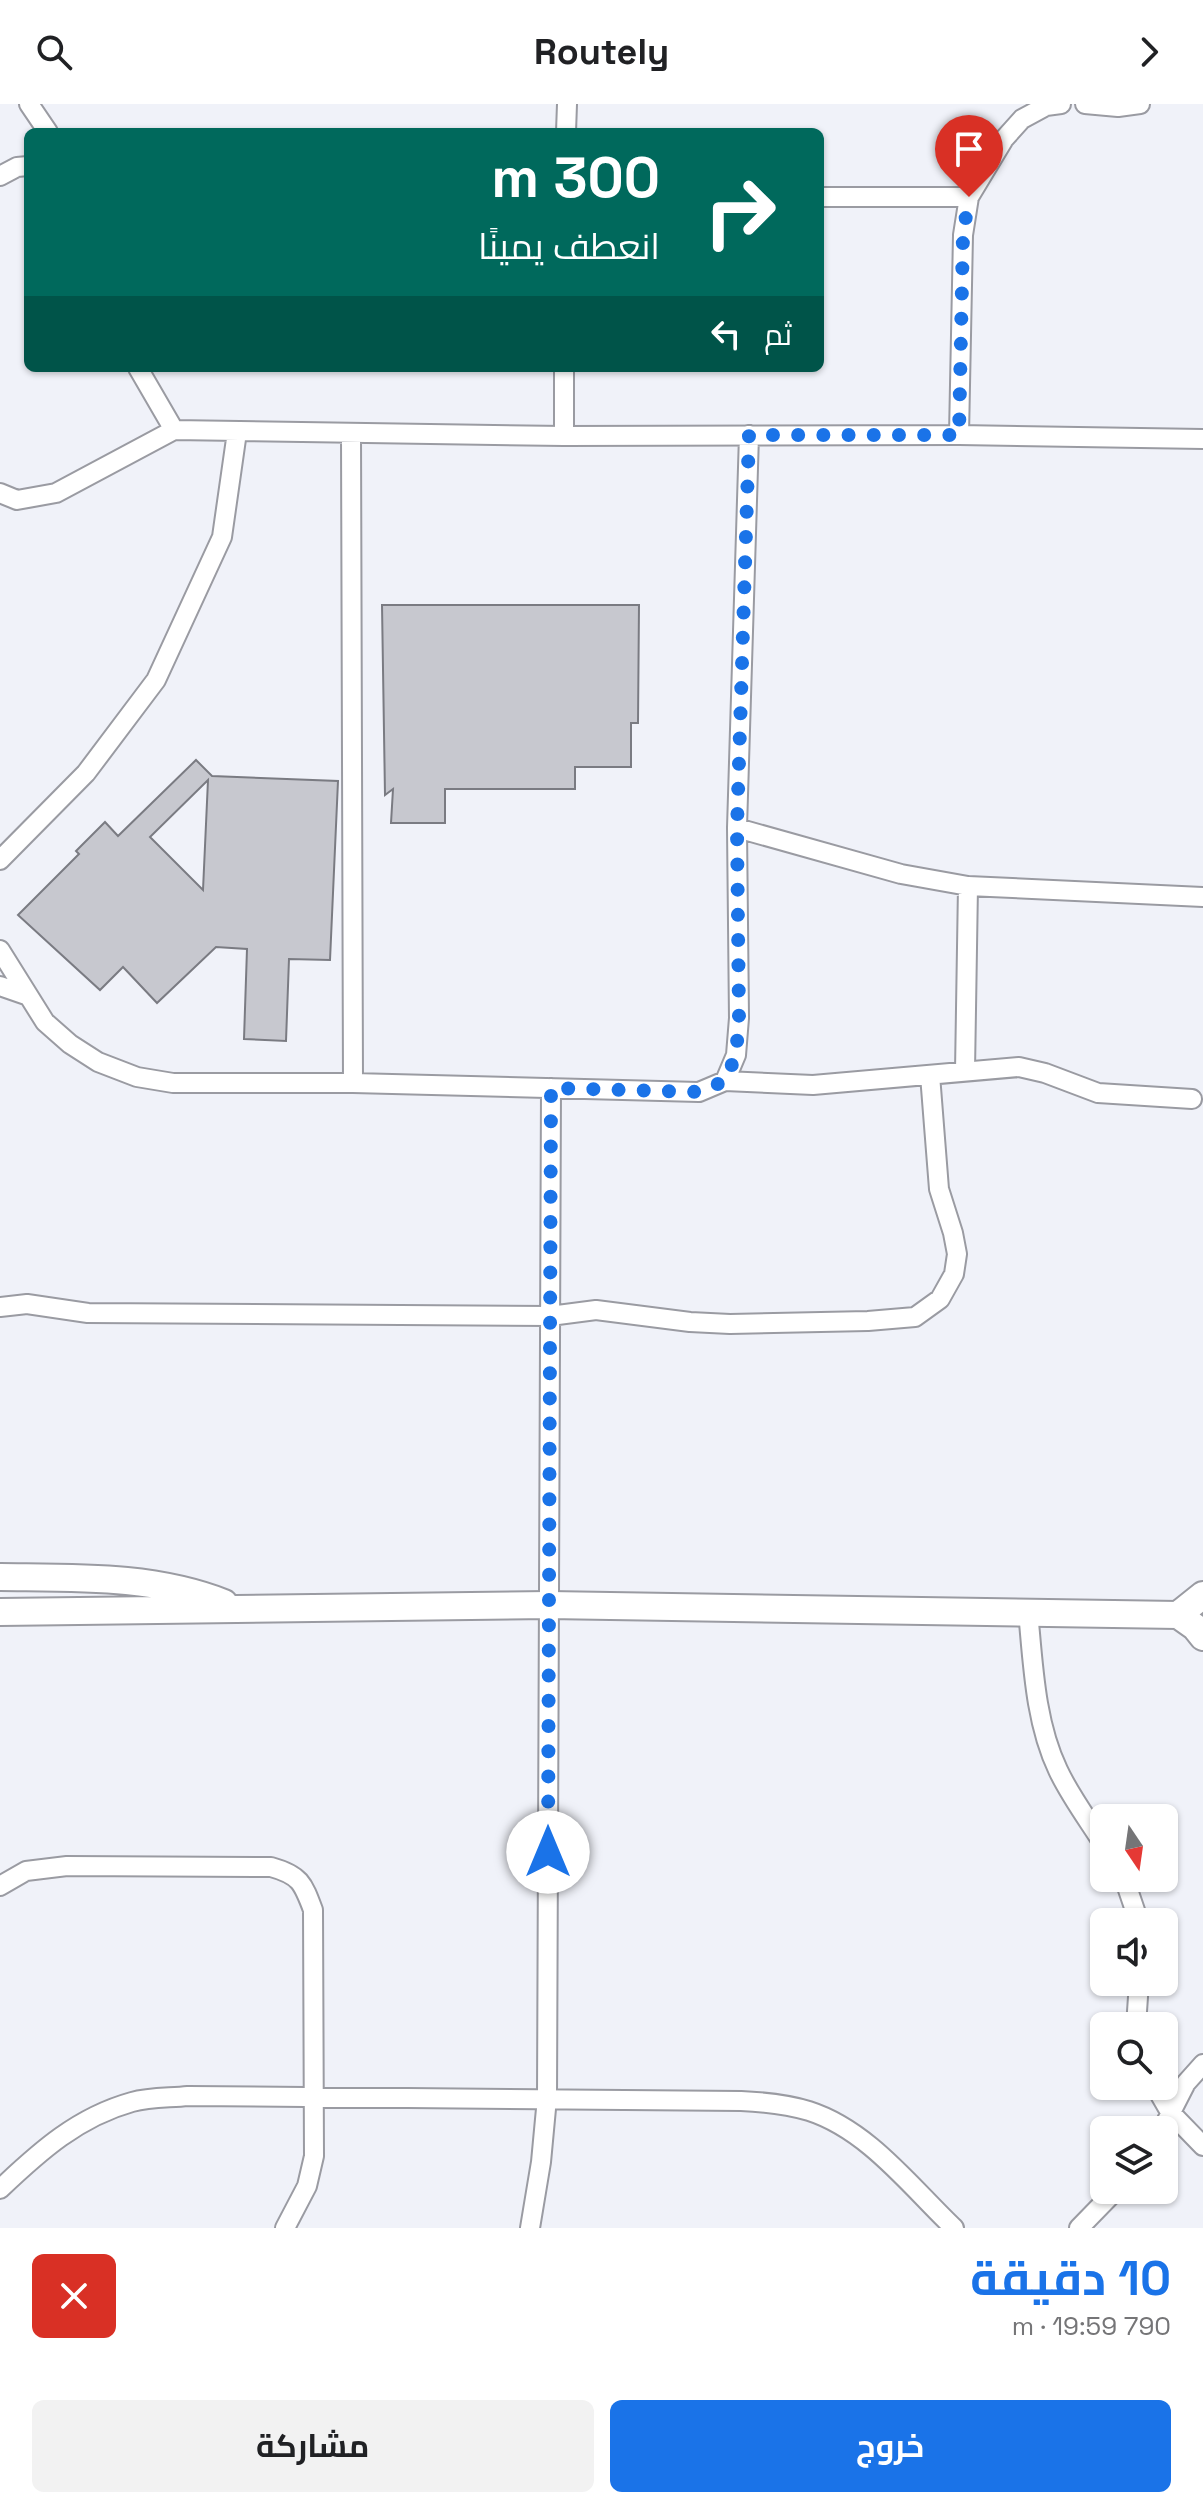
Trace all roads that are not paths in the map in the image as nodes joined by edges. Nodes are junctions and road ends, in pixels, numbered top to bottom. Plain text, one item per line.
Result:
1 (29, 104) edge
2 (567, 104) edge
3 (1061, 104) edge
4 (1085, 104) edge
5 (1140, 104) edge
6 (45, 128) edge
7 (566, 128) edge
8 (24, 166) edge
9 (0, 176) edge
10 (824, 197) edge
11 (969, 197) junction
12 (140, 372) edge
13 (564, 372) edge
14 (174, 430) junction
15 (237, 432) junction
16 (351, 434) junction
17 (749, 435) junction
18 (959, 435) junction
19 (564, 436) junction
20 (1203, 439) edge
21 (0, 493) edge
22 (737, 828) junction
23 (0, 860) edge
24 (968, 886) junction
25 (1203, 897) edge
26 (0, 950) edge
27 (0, 986) edge
28 (26, 995) junction
29 (965, 1071) junction
30 (930, 1075) junction
31 (725, 1081) junction
32 (353, 1083) junction
33 (551, 1088) junction
34 (1192, 1099) dead end
35 (0, 1307) edge
36 (550, 1316) junction
37 (0, 1577) edge
38 (1203, 1595) edge
39 (549, 1605) junction
40 (235, 1607) junction
41 (1028, 1611) junction
42 (0, 1612) edge
43 (1178, 1615) junction
44 (1203, 1637) edge
45 (1090, 1823) edge
46 (0, 1886) edge
47 (1203, 2064) edge
48 (315, 2097) junction
49 (547, 2098) junction
50 (1163, 2100) edge
51 (1170, 2112) junction
52 (1168, 2116) edge
53 (1203, 2146) edge
54 (0, 2189) edge
55 (1102, 2204) edge
56 (285, 2228) edge
57 (530, 2228) edge
58 (954, 2228) edge
59 (1079, 2228) edge

1 - 6 street
2 - 7 street
3 - 11 street
4 - 5 street
8 - 9 street
10 - 11 street
11 - 18 street
12 - 14 street
13 - 19 street
14 - 15 street
14 - 21 street
15 - 16 street
15 - 23 street
16 - 19 street
16 - 32 street
17 - 18 street
17 - 19 street
17 - 22 street
18 - 20 street
22 - 24 street
22 - 31 street
24 - 25 street
24 - 29 street
26 - 28 street
27 - 28 street
28 - 32 street
29 - 30 street
29 - 34 street
30 - 31 street
30 - 36 street
31 - 33 street
32 - 33 street
33 - 36 street
35 - 36 street
36 - 39 street
37 - 40 street
38 - 43 street
39 - 40 street
39 - 41 street
39 - 49 street
40 - 42 street
41 - 43 street
41 - 45 street
43 - 44 street
46 - 48 street
47 - 51 street
48 - 49 street
48 - 54 street
48 - 56 street
49 - 57 street
49 - 58 street
50 - 51 street
51 - 52 street
51 - 53 street
55 - 59 street

